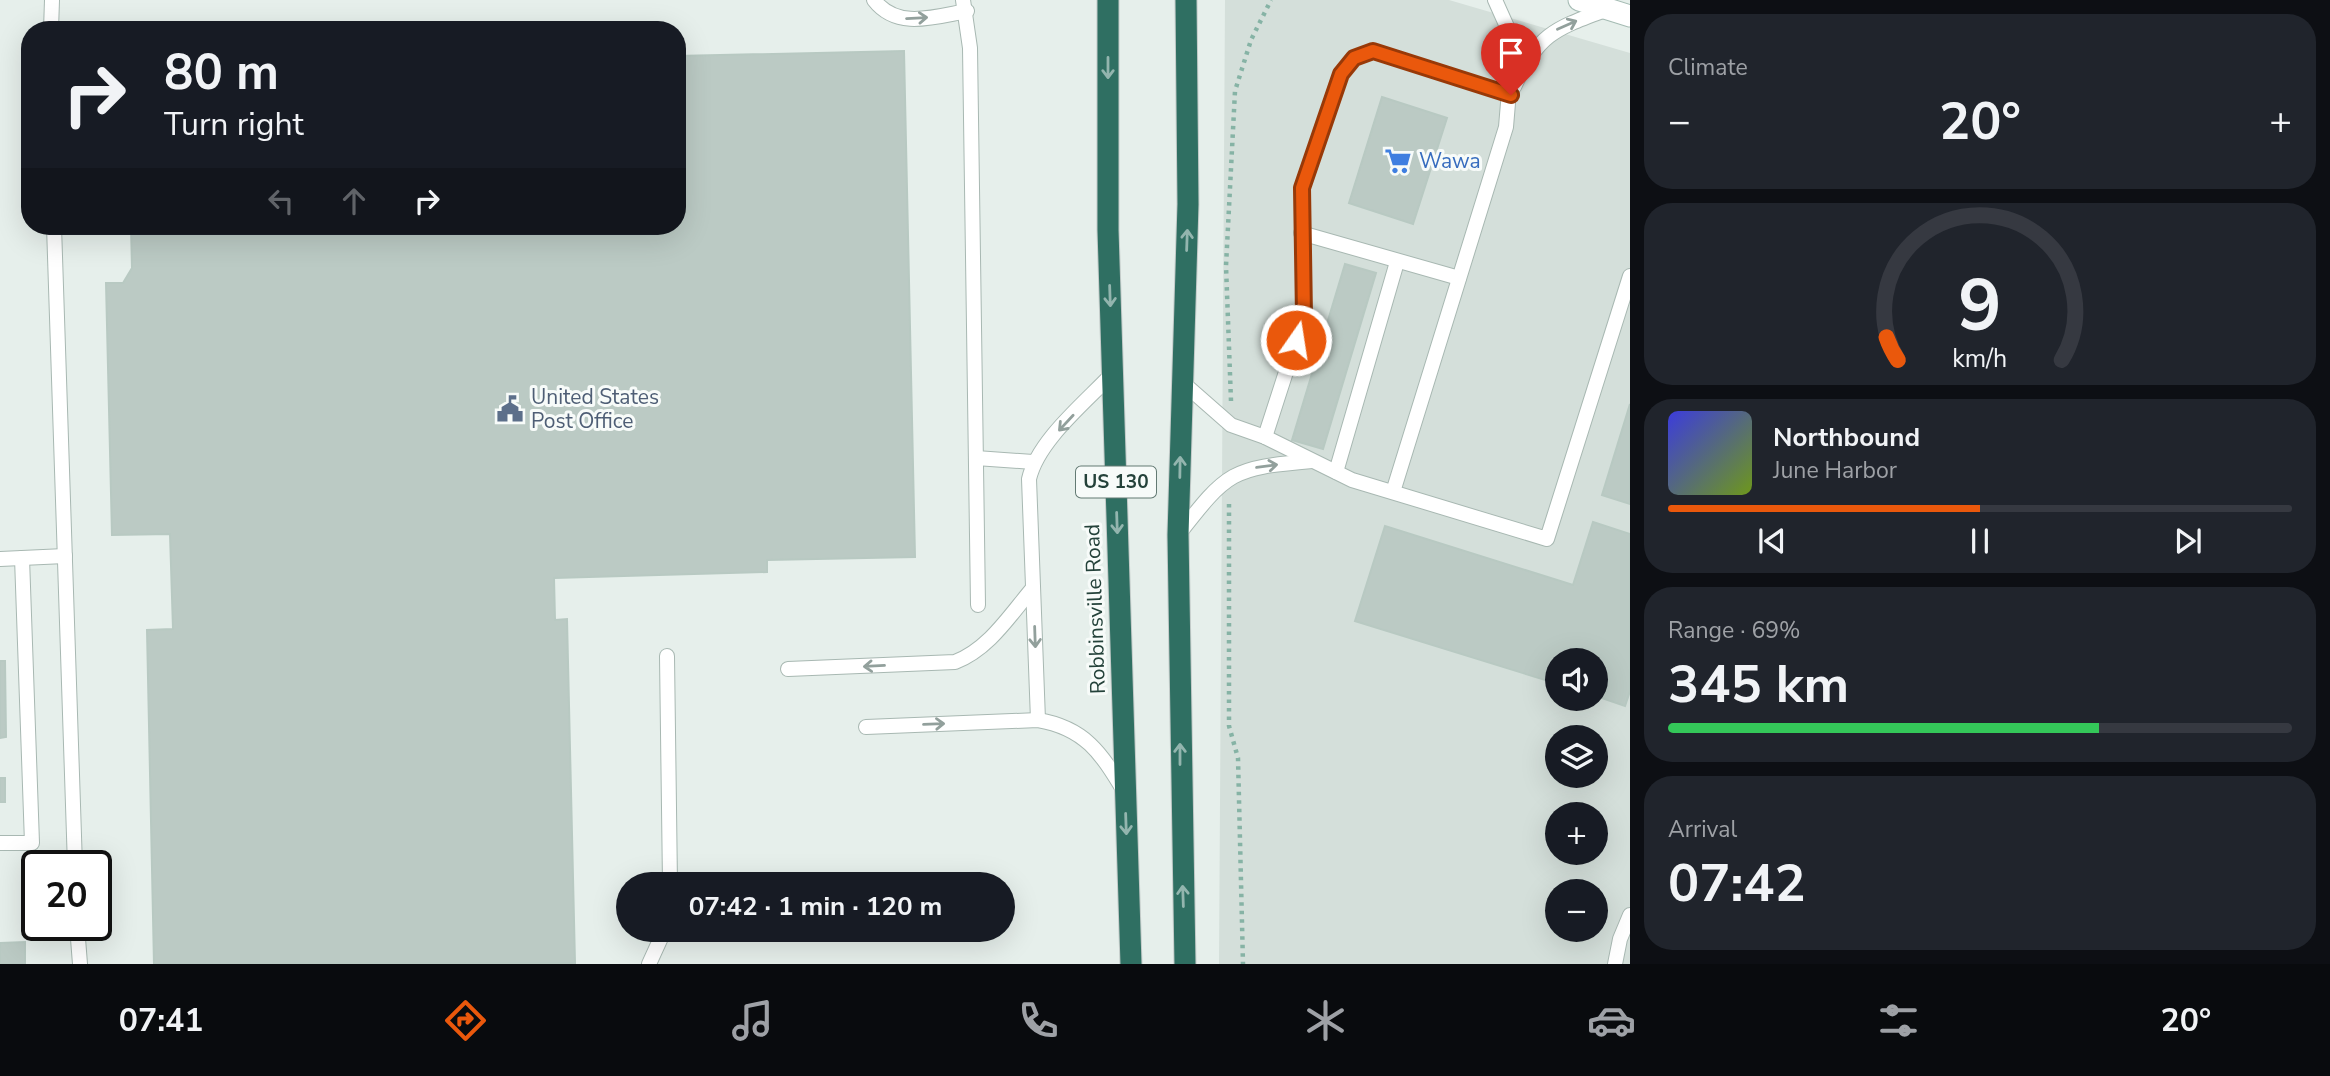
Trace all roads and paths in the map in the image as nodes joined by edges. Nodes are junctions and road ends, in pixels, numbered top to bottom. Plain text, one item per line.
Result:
1 (52, 0) edge
2 (874, 0) edge
3 (1108, 0) edge
4 (1186, 0) edge
5 (1271, 0) edge
6 (1495, 0) edge
7 (1578, 0) edge
8 (965, 5) edge
9 (1608, 9) junction
10 (1630, 16) edge
11 (51, 21) edge
12 (1511, 95) junction
13 (1301, 233) junction
14 (54, 235) edge
15 (1397, 262) junction
16 (1630, 276) edge
17 (1459, 278) junction
18 (1113, 373) junction
19 (1182, 382) junction
20 (1231, 411) dead end
21 (1265, 437) junction
22 (976, 458) junction
23 (1033, 461) junction
24 (1313, 461) junction
25 (1336, 472) junction
26 (1393, 492) junction
27 (1229, 496) dead end
28 (1178, 535) junction
29 (65, 556) junction
30 (22, 558) junction
31 (0, 559) edge
32 (1033, 588) junction
33 (978, 606) dead end
34 (667, 656) dead end
35 (788, 669) dead end
36 (1038, 720) junction
37 (866, 727) dead end
38 (1124, 791) junction
39 (0, 843) edge
40 (74, 850) edge
41 (670, 872) edge
42 (1630, 915) edge
43 (78, 941) edge
44 (659, 942) edge
45 (80, 964) edge
46 (649, 964) edge
47 (1131, 964) edge
48 (1185, 964) edge
49 (1243, 964) edge
50 (1615, 964) edge

1 - 11 lane
2 -> 8 lane
3 -> 18 highway, Robbinsville Road / US 130
19 -> 4 highway, US 130
5 - 20 path
6 - 12 lane
7 - 9 main road
8 - 22 lane
9 - 10 main road
12 -> 9 lane
12 - 13 lane
12 - 17 lane
13 - 15 lane
13 - 21 lane
14 - 29 lane
15 - 17 lane
15 - 25 lane
16 - 26 lane
17 - 26 lane
18 -> 23 lane
18 -> 38 highway, Robbinsville Road / US 130
19 - 21 lane
28 -> 19 highway, US 130
21 - 24 lane
22 - 23 lane
22 - 33 lane
23 - 32 lane
24 - 25 lane
28 -> 24 lane
25 - 26 lane
27 - 49 path
48 -> 28 highway, US 130
29 - 30 lane
29 - 40 lane
30 - 31 lane
30 - 39 lane
32 -> 35 lane
32 -> 36 lane
34 - 41 lane
37 -> 36 lane
36 - 38 lane
38 -> 47 highway, Robbinsville Road / US 130
42 - 50 lane
43 - 45 lane
44 - 46 lane

